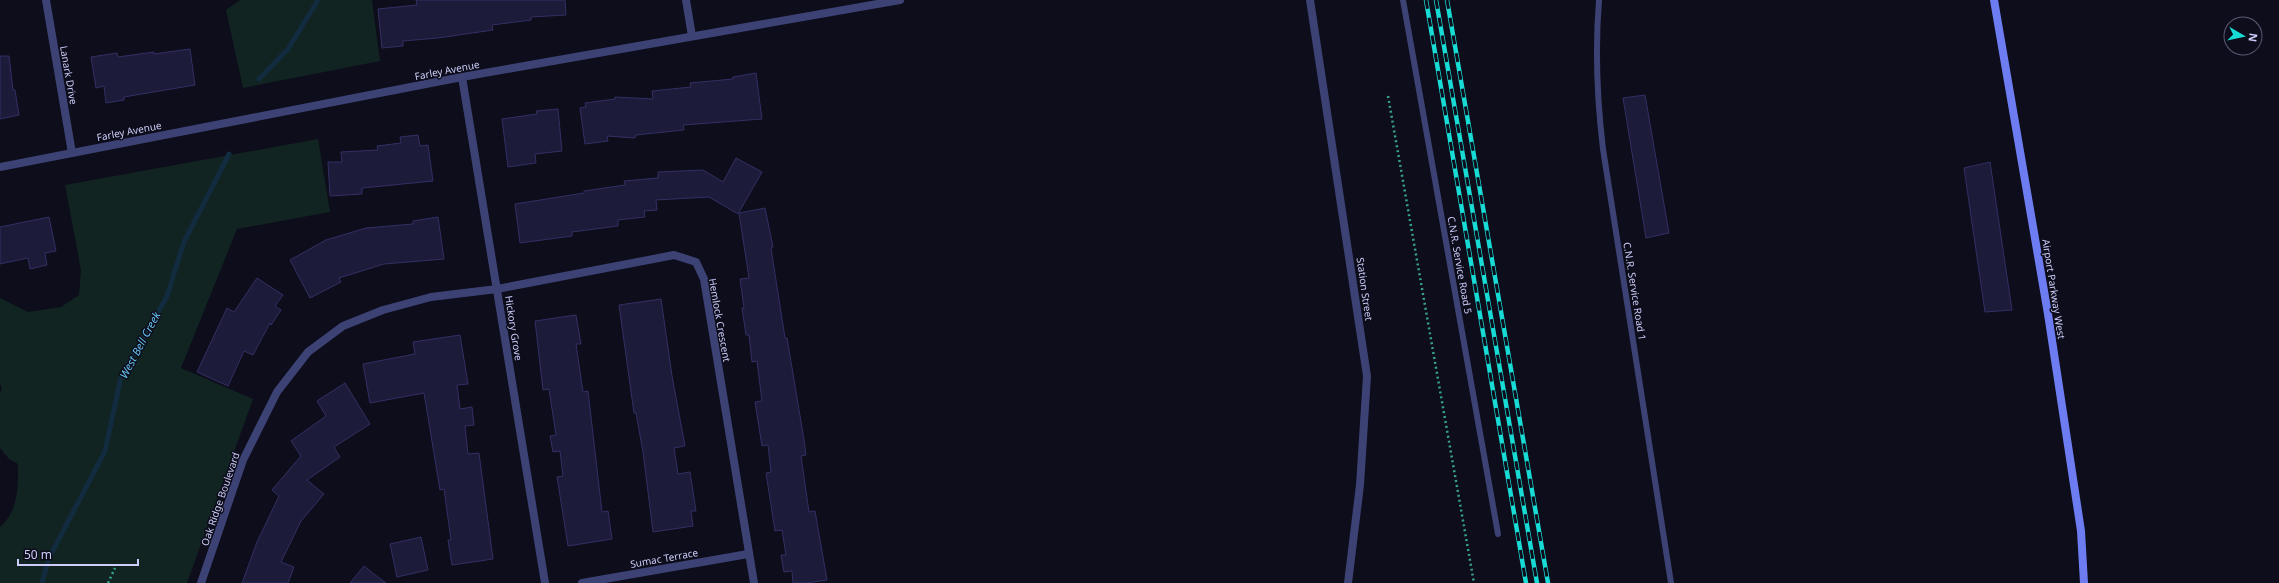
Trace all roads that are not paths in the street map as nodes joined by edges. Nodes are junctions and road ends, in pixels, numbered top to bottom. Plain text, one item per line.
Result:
1 (46, 0) edge
2 (686, 0) edge
3 (900, 0) edge
4 (1310, 0) edge
5 (1403, 0) edge
6 (1599, 0) edge
7 (1994, 0) edge
8 (692, 36) junction
9 (462, 77) junction
10 (72, 153) junction
11 (0, 167) edge
12 (497, 289) junction
13 (1498, 534) dead end
14 (748, 554) junction
15 (201, 583) edge
16 (545, 583) edge
17 (582, 583) edge
18 (754, 583) edge
19 (1348, 583) edge
20 (1671, 583) edge
21 (2084, 583) edge

1 - 10 street, Lanark Drive
2 - 8 street
3 - 8 street, Farley Avenue
4 - 19 street, Station Street
5 - 13 lane, C.N.R. Service Road 5
6 - 20 lane, C.N.R. Service Road 1
7 - 21 main road, Airport Parkway West
8 - 9 street, Farley Avenue
9 - 10 street, Farley Avenue
9 - 12 street, Hickory Grove
10 - 11 street, Farley Avenue
12 - 14 street, Hemlock Crescent
12 - 15 street, Oak Ridge Boulevard
12 - 16 street, Hickory Grove
14 - 17 street, Sumac Terrace
14 - 18 street, Hemlock Crescent

